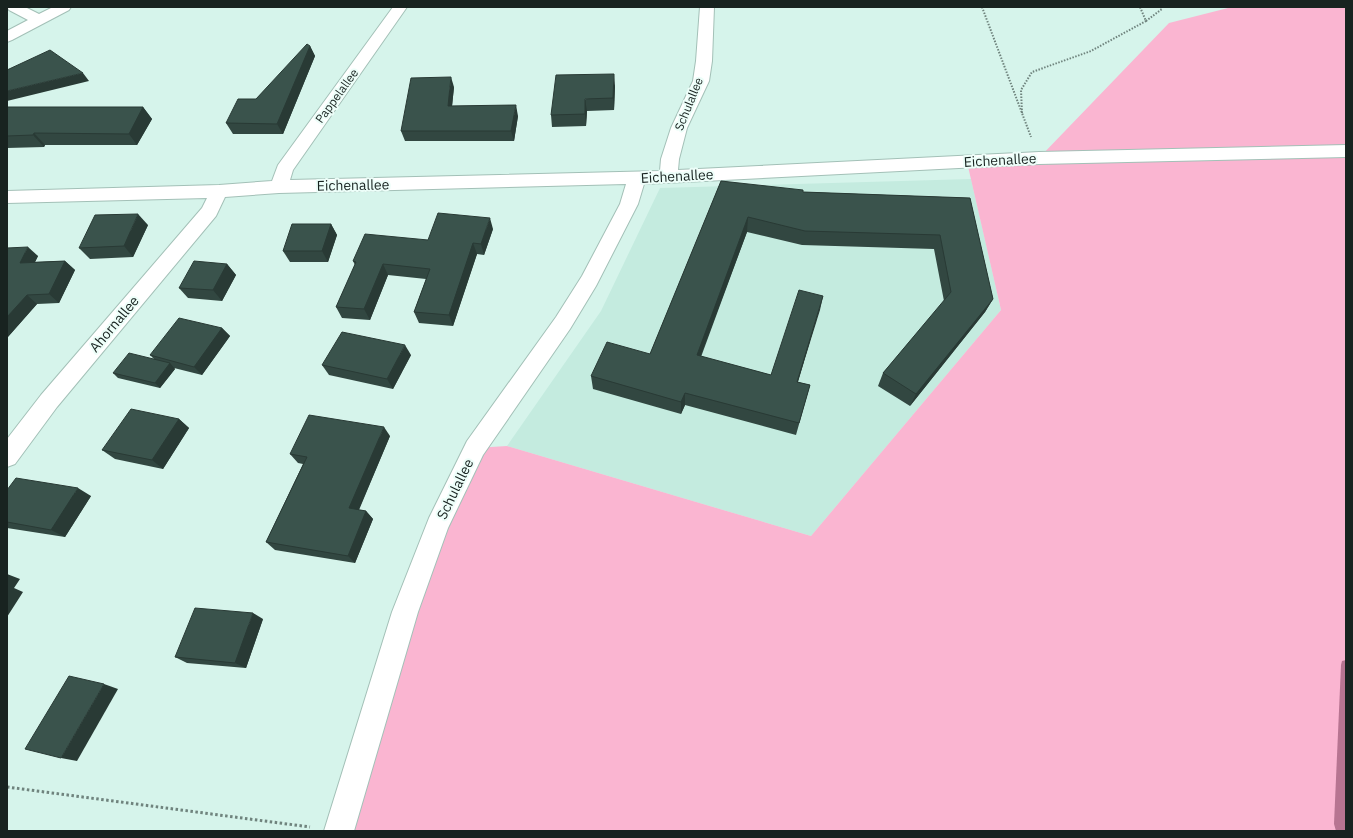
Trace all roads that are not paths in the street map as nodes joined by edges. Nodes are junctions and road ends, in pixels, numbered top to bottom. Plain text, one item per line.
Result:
1 (14, 7) edge
2 (64, 7) edge
3 (400, 7) edge
4 (706, 7) edge
5 (39, 20) junction
6 (7, 37) edge
7 (1346, 151) edge
8 (668, 177) junction
9 (637, 178) junction
10 (279, 187) junction
11 (219, 191) junction
12 (7, 196) edge
13 (7, 457) edge
14 (339, 831) edge

1 - 5 street
2 - 5 street
3 - 10 street, Pappelallee
4 - 8 street, Schulallee
5 - 6 street
7 - 8 street, Eichenallee
8 - 9 street, Eichenallee
9 - 10 street, Eichenallee
9 - 14 street, Schulallee
10 - 11 street, Eichenallee
11 - 12 street, Eichenallee
11 - 13 street, Ahornallee

